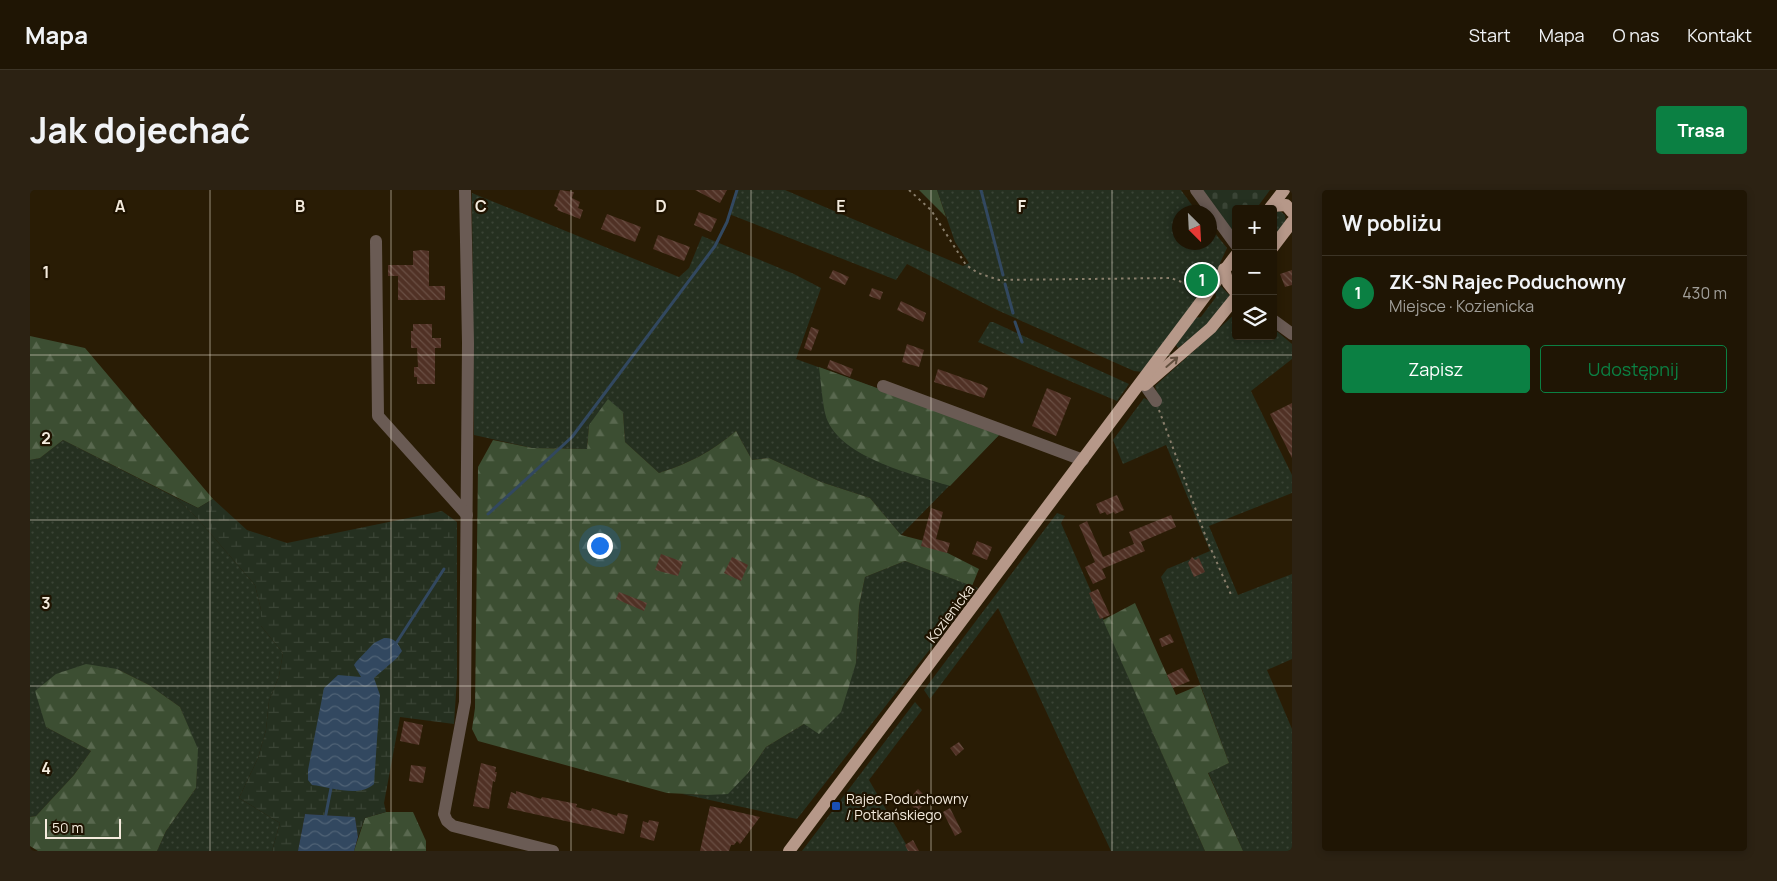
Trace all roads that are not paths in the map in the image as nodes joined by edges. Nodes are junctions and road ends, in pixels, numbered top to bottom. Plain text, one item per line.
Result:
1 (465, 190) edge
2 (1196, 190) edge
3 (1284, 190) edge
4 (1273, 205) edge
5 (1277, 207) edge
6 (1292, 212) edge
7 (1292, 222) edge
8 (1232, 239) edge
9 (376, 241) dead end
10 (1277, 242) edge
11 (1232, 260) edge
12 (1224, 269) junction
13 (1232, 285) edge
14 (1232, 302) edge
15 (1277, 323) edge
16 (1292, 334) edge
17 (1144, 383) junction
18 (883, 386) dead end
19 (1156, 401) road end
20 (1083, 460) junction
21 (467, 515) junction
22 (553, 851) edge
23 (789, 851) edge

1 - 21 street
2 - 8 street
3 - 4 main road
5 - 6 main road
7 - 10 main road
9 - 21 street
11 - 12 main road, Kozienicka
12 - 13 main road
12 - 17 main road, Kozienicka
17 -> 14 main road, Kozienicka
15 - 16 street
17 - 19 street
17 - 20 main road, Kozienicka
18 - 20 street
20 - 23 main road, Kozienicka
21 - 22 street

